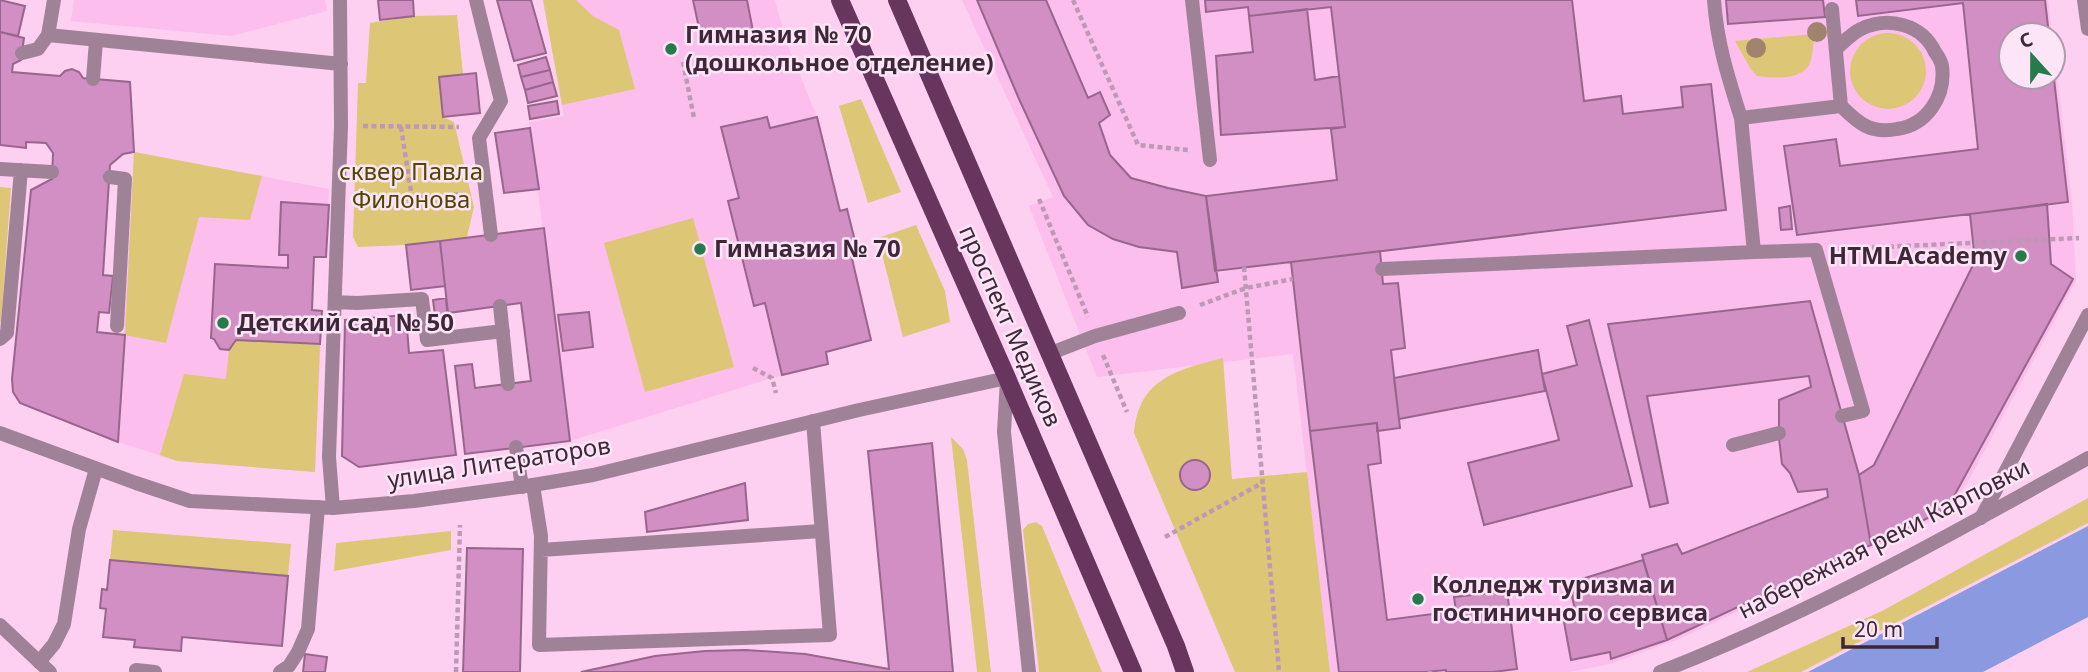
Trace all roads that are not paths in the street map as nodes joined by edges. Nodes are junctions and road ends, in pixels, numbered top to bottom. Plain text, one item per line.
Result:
1 (54, 0) edge
2 (340, 0) edge
3 (476, 0) edge
4 (840, 0) edge
5 (897, 0) edge
6 (1192, 0) edge
7 (1714, 0) edge
8 (2084, 0) edge
9 (1832, 9) dead end
10 (2088, 29) edge
11 (48, 35) junction
12 (96, 41) junction
13 (1836, 49) junction
14 (22, 53) dead end
15 (341, 64) junction
16 (93, 79) dead end
17 (1841, 106) junction
18 (1741, 118) junction
19 (1210, 156) road end
20 (0, 169) edge
21 (21, 170) junction
22 (52, 172) dead end
23 (110, 177) dead end
24 (491, 235) dead end
25 (1754, 252) junction
26 (1382, 269) dead end
27 (335, 302) junction
28 (500, 306) dead end
29 (1179, 313) road end
30 (2088, 315) edge
31 (117, 326) dead end
32 (503, 331) junction
33 (0, 339) edge
34 (1051, 353) junction
35 (1007, 378) junction
36 (508, 384) dead end
37 (1842, 416) dead end
38 (813, 421) junction
39 (0, 433) edge
40 (1779, 433) dead end
41 (1733, 446) dead end
42 (516, 447) dead end
43 (2088, 458) edge
44 (96, 469) junction
45 (528, 486) junction
46 (325, 508) junction
47 (1981, 519) junction
48 (821, 531) junction
49 (541, 550) junction
50 (0, 625) edge
51 (44, 667) edge
52 (136, 670) edge
53 (155, 672) edge
54 (280, 672) edge
55 (1029, 672) edge
56 (1133, 672) edge
57 (1185, 672) edge
58 (1660, 672) edge

1 - 11 street
2 - 15 street
3 - 24 street
4 - 35 main road, проспект Медиков
5 - 34 main road, проспект Медиков
6 - 19 street
7 - 18 street
8 - 10 street
9 - 13 street
11 - 12 street
11 - 14 street
12 - 15 street
12 - 16 street
13 - 17 street
13 - 17 street
15 - 27 street
17 - 18 street
18 - 25 street
20 - 21 street
21 - 22 street
21 - 33 street
23 - 31 street
25 - 26 street
25 - 37 street
27 - 32 street
27 - 46 street
28 - 32 street
29 - 34 street
30 - 47 street
32 - 36 street
34 - 57 main road, проспект Медиков
35 - 38 street, улица Литераторов
35 - 55 street
35 - 56 main road, проспект Медиков
38 - 45 street, улица Литераторов
38 - 48 street
39 - 44 street, улица Литераторов
40 - 41 street
42 - 45 street
43 - 47 street, набережная реки Карповки
44 - 46 street, улица Литераторов
44 - 51 street
45 - 46 street, улица Литераторов
45 - 49 street
46 - 54 street
47 - 58 street, набережная реки Карповки
48 - 49 street
48 - 49 street
50 - 51 street
52 - 53 street

